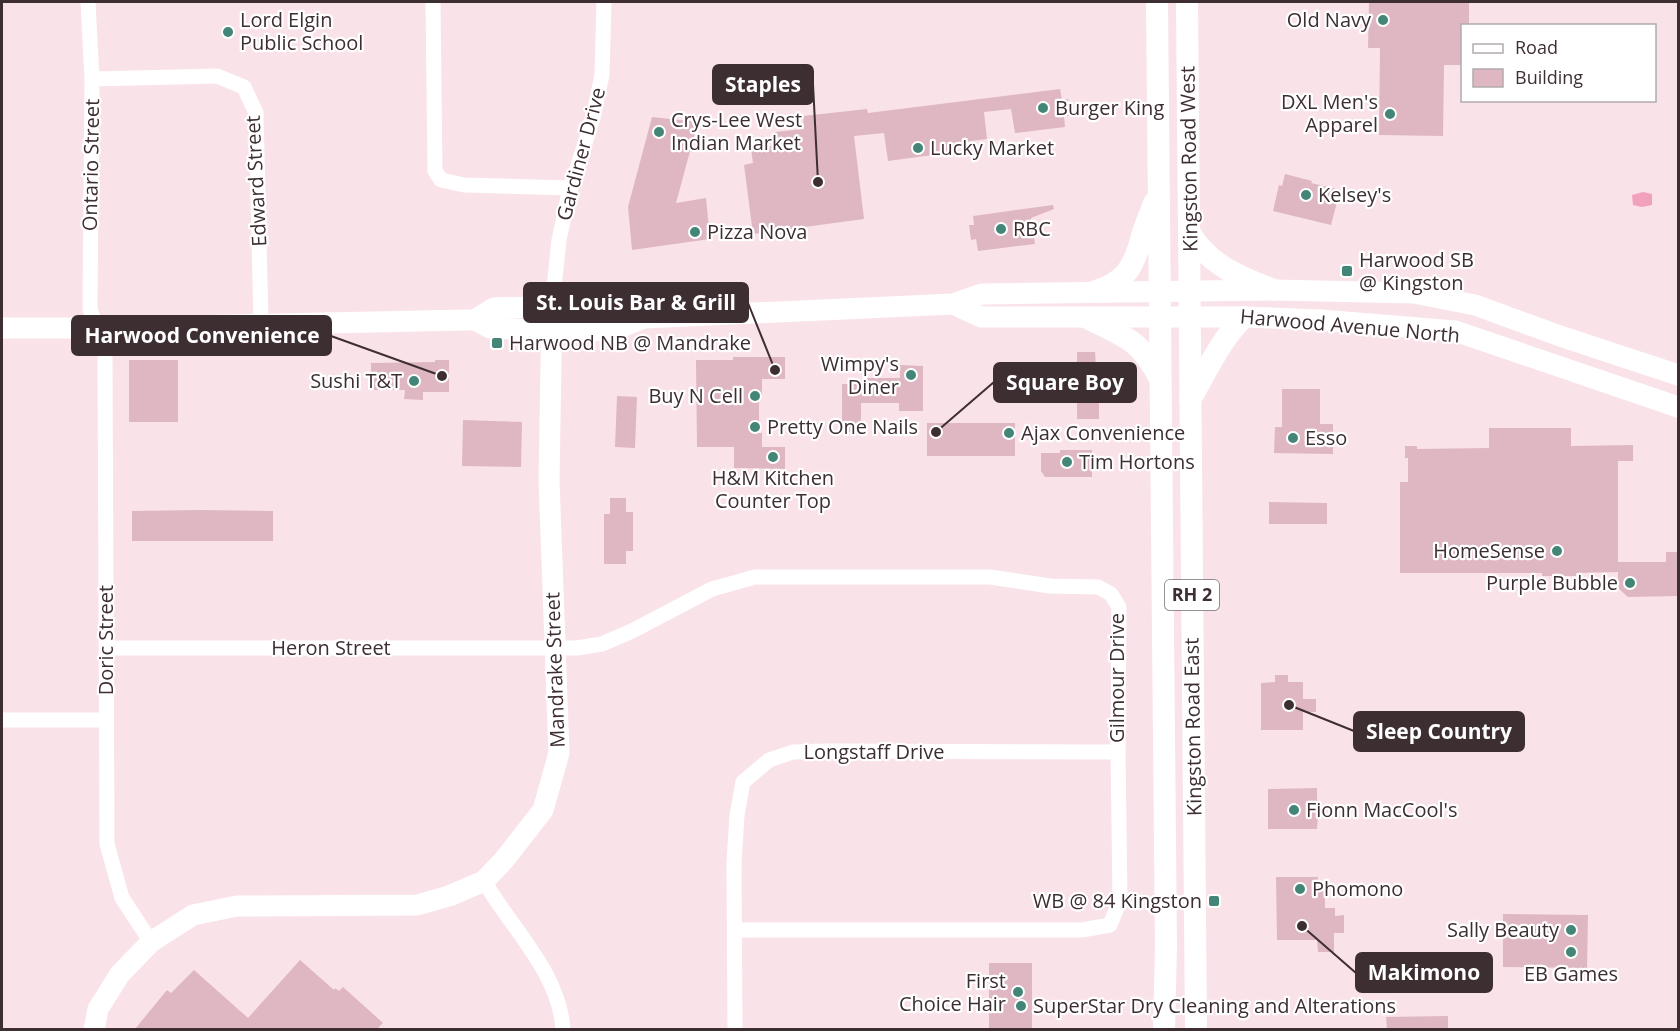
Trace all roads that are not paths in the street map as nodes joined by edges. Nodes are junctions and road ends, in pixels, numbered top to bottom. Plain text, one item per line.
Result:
1 (88, 2) edge
2 (433, 2) edge
3 (604, 2) edge
4 (1157, 2) edge
5 (1187, 2) edge
6 (92, 79) junction
7 (571, 188) junction
8 (1159, 191) junction
9 (1190, 234) junction
10 (1274, 290) junction
11 (1096, 291) junction
12 (1161, 291) junction
13 (1190, 292) junction
14 (953, 304) junction
15 (552, 307) junction
16 (1189, 317) junction
17 (1244, 317) junction
18 (644, 318) junction
19 (1087, 318) junction
20 (1160, 318) junction
21 (475, 320) junction
22 (261, 324) junction
23 (2, 328) edge
24 (96, 328) junction
25 (551, 330) junction
26 (1678, 375) edge
27 (1161, 380) junction
28 (1190, 400) junction
29 (1678, 407) edge
30 (106, 648) junction
31 (555, 648) junction
32 (2, 720) edge
33 (106, 720) junction
34 (1118, 752) junction
35 (484, 881) junction
36 (736, 930) junction
37 (151, 942) junction
38 (94, 1029) edge
39 (563, 1029) edge
40 (735, 1029) edge
41 (1164, 1029) edge
42 (1196, 1029) edge

1 - 6 street, Ontario Street
2 - 7 street
3 - 7 street, Gardiner Drive
4 - 8 main road, Kingston Road West / RH 2
5 - 9 main road, Kingston Road West / RH 2
6 - 22 street, Edward Street
6 - 24 street, Ontario Street
7 - 15 street, Gardiner Drive
8 - 11 main road
8 - 12 main road, Kingston Road West / RH 2
9 - 10 main road
9 - 13 main road, Kingston Road West / RH 2
10 - 13 main road, Harwood Avenue North
10 - 26 main road, Harwood Avenue North
11 - 12 main road, Harwood Avenue North
11 - 14 main road, Harwood Avenue North
12 - 13 main road, Harwood Avenue North
12 - 20 main road, Kingston Road West / RH 2
13 - 16 main road, Kingston Road West / RH 2
14 - 18 main road
14 - 19 main road, Harwood Avenue North
15 - 18 main road
15 - 21 main road
15 - 25 main road, Mandrake Street
16 - 17 main road, Harwood Avenue North
16 - 20 main road, Harwood Avenue North
16 - 28 main road, Kingston Road East / RH 2
17 - 28 main road
17 - 29 main road, Harwood Avenue North
18 - 25 main road
19 - 20 main road, Harwood Avenue North
19 - 27 main road
20 - 27 main road, Kingston Road East / RH 2
21 - 22 main road
21 - 25 main road
22 - 24 main road
23 - 24 main road
24 - 30 street, Doric Street
25 - 31 main road, Mandrake Street
27 - 41 main road, Kingston Road East / RH 2
28 - 42 main road, Kingston Road East / RH 2
30 - 31 street, Heron Street
30 - 33 street, Doric Street
31 - 34 street, Gilmour Drive
31 - 35 main road, Mandrake Street
32 - 33 street
33 - 37 street, Doric Street
34 - 36 street, Longstaff Drive
34 - 36 street, Gilmour Drive
35 - 37 main road, Mandrake Street
35 - 39 street
36 - 40 street, Longstaff Drive
37 - 38 main road, Mandrake Street

